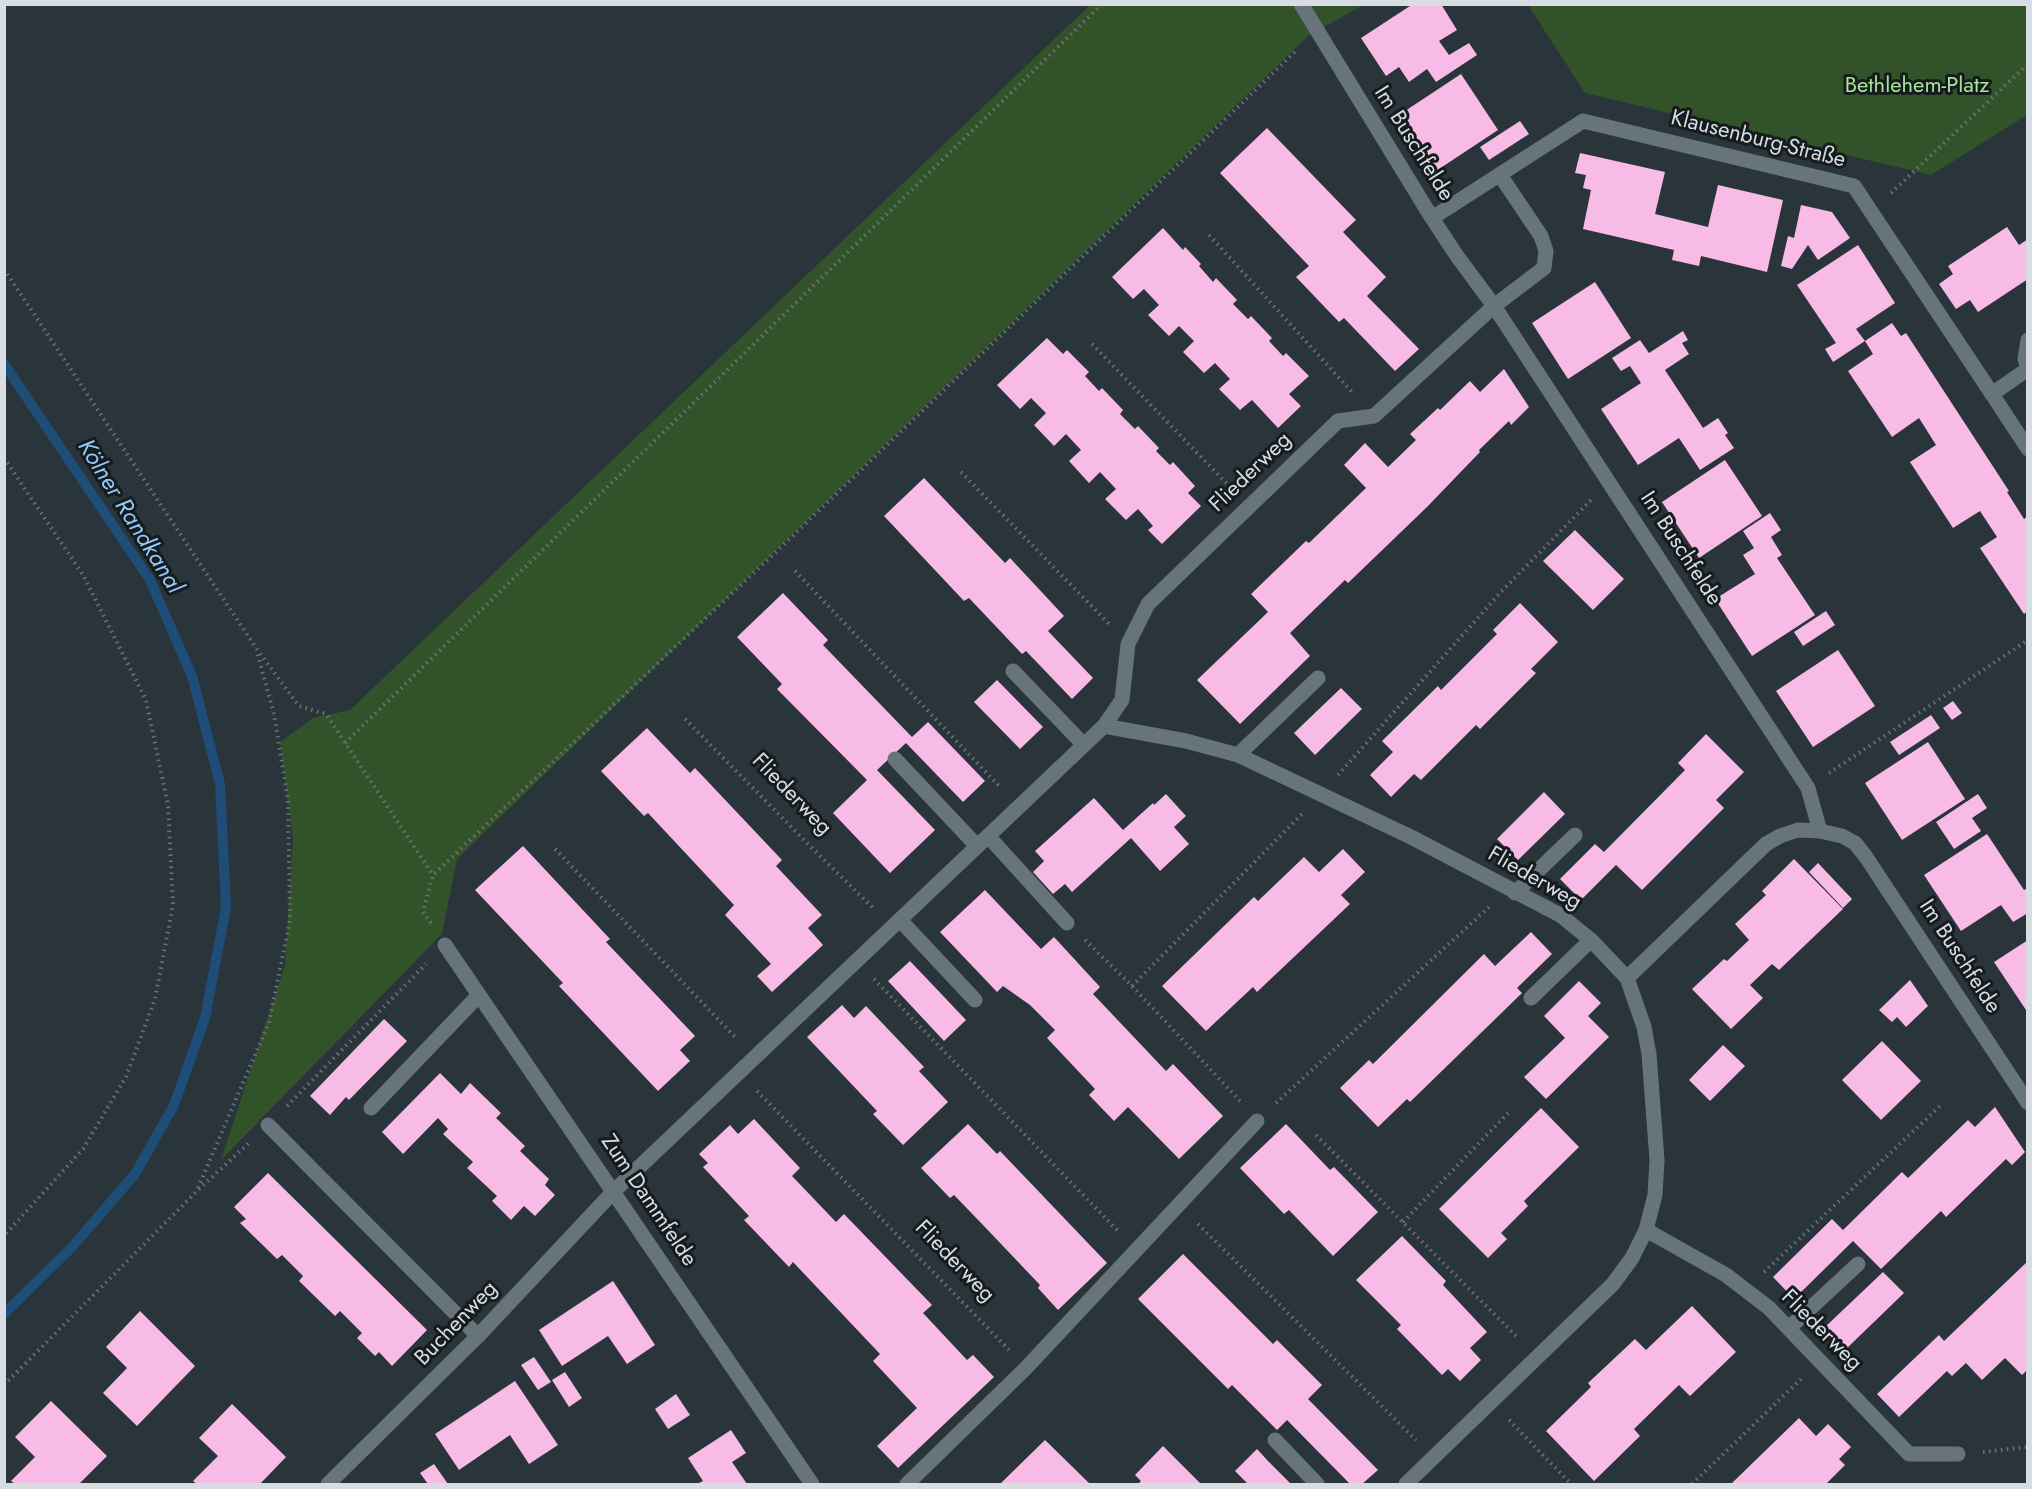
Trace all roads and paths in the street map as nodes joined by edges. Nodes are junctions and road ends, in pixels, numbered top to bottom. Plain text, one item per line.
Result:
1 (1102, 4) edge
2 (1301, 4) edge
3 (1317, 31) junction
4 (2028, 64) edge
5 (1500, 175) junction
6 (1872, 212) junction
7 (1432, 218) junction
8 (1209, 235) dead end
9 (4, 268) edge
10 (1494, 306) junction
11 (2028, 340) edge
12 (1092, 344) dead end
13 (2028, 368) edge
14 (1992, 394) junction
15 (1374, 416) junction
16 (2028, 449) edge
17 (4, 458) edge
18 (961, 472) dead end
19 (1609, 482) junction
20 (1250, 506) junction
21 (795, 571) dead end
22 (1500, 593) dead end
23 (2028, 640) edge
24 (1128, 644) junction
25 (256, 648) junction
26 (1013, 671) dead end
27 (1318, 678) dead end
28 (685, 718) dead end
29 (1104, 726) junction
30 (345, 743) junction
31 (1084, 745) junction
32 (1238, 755) junction
33 (895, 759) dead end
34 (1808, 788) junction
35 (1019, 807) junction
36 (1820, 831) junction
37 (1575, 835) dead end
38 (982, 841) junction
39 (555, 849) dead end
40 (433, 875) junction
41 (1512, 891) junction
42 (896, 923) junction
43 (1067, 923) joint
44 (1591, 940) junction
45 (445, 945) junction
46 (857, 961) junction
47 (1627, 978) junction
48 (479, 995) junction
49 (1531, 998) dead end
50 (975, 1000) dead end
51 (754, 1058) junction
52 (739, 1072) junction
53 (2028, 1102) edge
54 (1940, 1106) dead end
55 (371, 1108) dead end
56 (1508, 1113) dead end
57 (1257, 1121) junction
58 (268, 1125) junction
59 (1316, 1135) dead end
60 (197, 1191) junction
61 (614, 1191) junction
62 (1179, 1205) junction
63 (1403, 1222) junction
64 (1646, 1230) junction
65 (4, 1236) edge
66 (1137, 1250) junction
67 (1858, 1264) dead end
68 (1745, 1290) junction
69 (1789, 1328) junction
70 (478, 1336) junction
71 (1538, 1358) junction
72 (1820, 1361) junction
73 (1026, 1368) junction
74 (4, 1385) edge
75 (1492, 1402) junction
76 (1275, 1440) dead end
77 (2028, 1447) edge
78 (1958, 1454) joint
79 (1434, 1457) junction
80 (328, 1485) edge
81 (812, 1485) edge
82 (907, 1485) edge
83 (1317, 1485) edge
84 (1406, 1485) edge
85 (1571, 1485) edge
86 (1692, 1485) edge

1 - 30 path
2 - 3 street, Im Buschfelde
3 - 7 street, Im Buschfelde
3 - 40 path
4 - 6 path
5 - 6 street, Klausenburg-Straße
5 - 7 street, Klausenburg-Straße
5 - 10 street
6 - 14 street, Klausenburg-Straße
7 - 10 street, Im Buschfelde
8 - 15 path
9 - 25 path
10 - 15 street
10 - 19 street, Im Buschfelde
11 - 13 street
12 - 20 path
13 - 14 street
14 - 16 street, Klausenburg-Straße
15 - 20 street, Fliederweg
17 - 65 path
18 - 24 path
19 - 22 path
19 - 34 street, Im Buschfelde
20 - 24 street, Fliederweg
21 - 35 path
23 - 34 path
24 - 29 street, Fliederweg
25 - 30 path
25 - 60 path
26 - 31 street
27 - 32 street
28 - 42 path, Fliederweg
29 - 31 street, Fliederweg
29 - 32 street, Fliederweg
30 - 40 path
31 - 35 street, Fliederweg
32 - 41 street, Fliederweg
33 - 38 street
34 - 36 street, Im Buschfelde
35 - 38 street, Fliederweg
36 - 47 street
36 - 53 street, Im Buschfelde
37 - 41 street
38 - 42 street, Fliederweg
38 - 43 street
39 - 51 path
40 - 45 path
41 - 44 street, Fliederweg
41 - 57 path
42 - 46 street, Fliederweg
42 - 50 street
43 - 57 path
44 - 47 street, Fliederweg
44 - 49 street
45 - 48 street, Zum Dammfelde
45 - 58 path
46 - 51 street, Fliederweg
46 - 66 path
47 - 64 street, Fliederweg
48 - 55 street
48 - 61 street, Zum Dammfelde
51 - 52 street, Fliederweg
52 - 61 street, Fliederweg
52 - 73 path, Fliederweg
54 - 68 path
56 - 63 path
57 - 62 street
58 - 60 path
58 - 70 street
59 - 63 path
60 - 74 path
61 - 70 street, Buchenweg
61 - 81 street, Zum Dammfelde
62 - 66 street
62 - 79 path
63 - 71 path
64 - 68 street, Fliederweg
64 - 71 street, Fliederweg
66 - 73 street
67 - 69 street
68 - 69 street, Fliederweg
69 - 72 street, Fliederweg
70 - 80 street, Buchenweg
71 - 75 street, Fliederweg
72 - 78 street, Fliederweg
72 - 86 path
73 - 82 street
75 - 79 street, Fliederweg
75 - 85 path
76 - 83 street
77 - 78 path
79 - 84 street, Fliederweg

